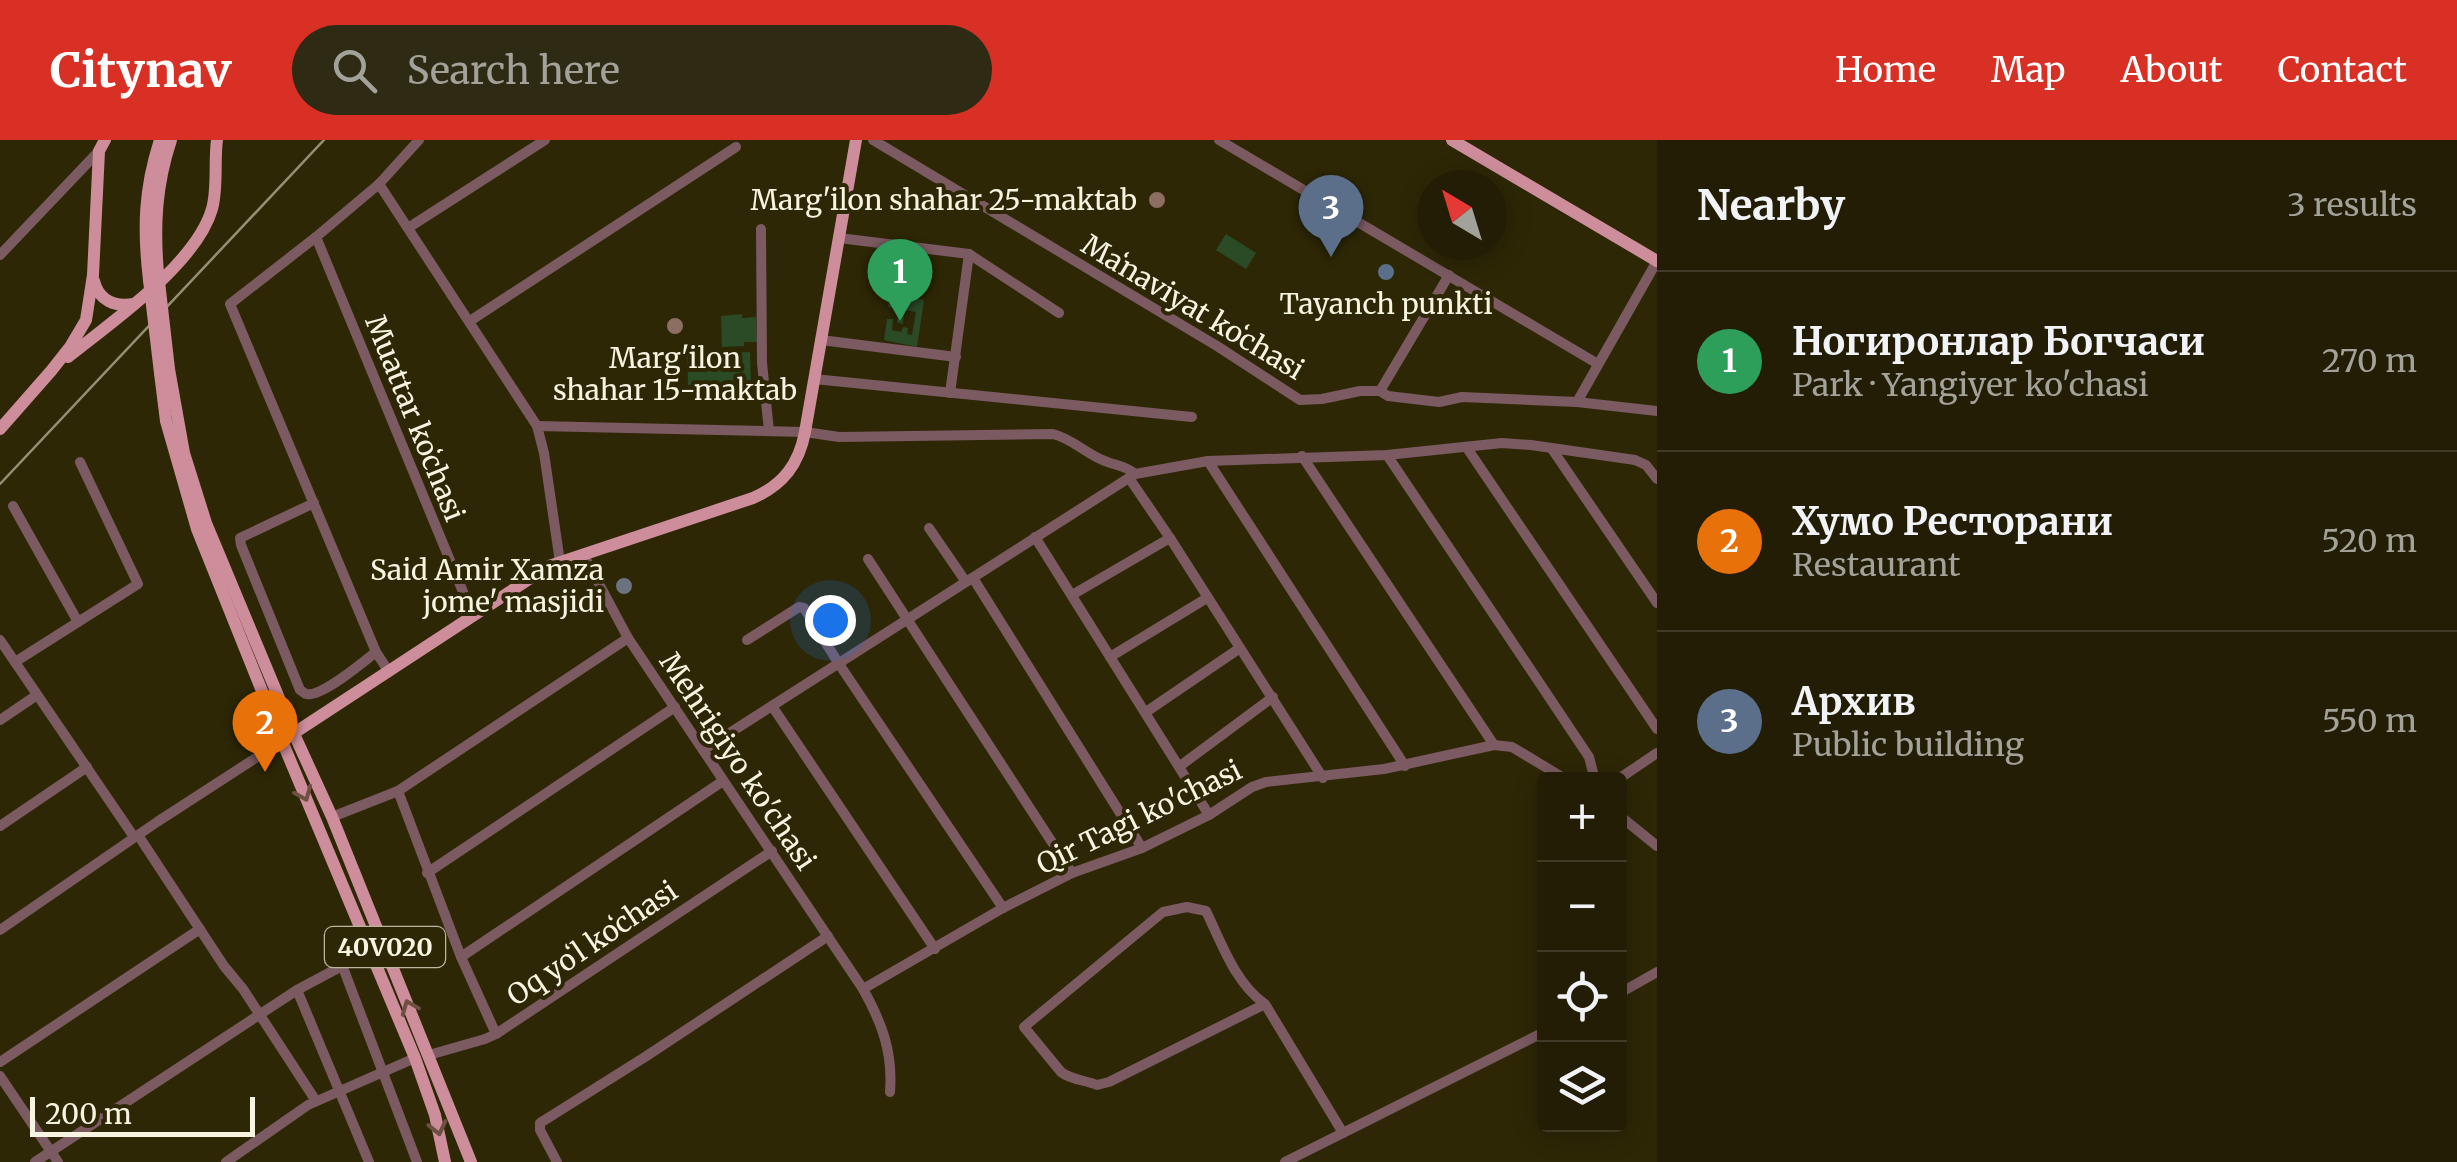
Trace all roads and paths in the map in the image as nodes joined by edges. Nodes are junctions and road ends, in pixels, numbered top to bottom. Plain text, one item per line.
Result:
1 (160, 140) edge
2 (172, 140) edge
3 (217, 140) edge
4 (419, 140) edge
5 (545, 140) edge
6 (856, 140) edge
7 (872, 140) edge
8 (1219, 140) edge
9 (1452, 140) edge
10 (102, 146) edge
11 (736, 146) dead end
12 (70, 183) junction
13 (378, 184) junction
14 (97, 196) junction
15 (408, 228) junction
16 (761, 229) dead end
17 (316, 237) junction
18 (838, 238) junction
19 (969, 254) junction
20 (0, 256) edge
21 (1657, 261) edge
22 (94, 275) junction
23 (1449, 275) junction
24 (153, 277) junction
25 (134, 304) junction
26 (1058, 313) dead end
27 (470, 321) junction
28 (821, 340) junction
29 (956, 357) junction
30 (1598, 364) junction
31 (51, 371) junction
32 (814, 379) junction
33 (1380, 391) junction
34 (950, 392) junction
35 (1577, 402) junction
36 (1657, 411) edge
37 (1192, 417) dead end
38 (537, 426) junction
39 (0, 429) edge
40 (769, 432) junction
41 (805, 432) junction
42 (1467, 448) junction
43 (1552, 450) junction
44 (1387, 455) junction
45 (1302, 456) junction
46 (1208, 461) junction
47 (80, 462) dead end
48 (1132, 476) junction
49 (1657, 479) edge
50 (314, 503) junction
51 (13, 506) dead end
52 (929, 528) dead end
53 (1034, 537) junction
54 (1170, 538) junction
55 (583, 554) junction
56 (868, 559) dead end
57 (560, 562) junction
58 (969, 580) junction
59 (1072, 595) junction
60 (1207, 598) junction
61 (1657, 602) edge
62 (473, 616) junction
63 (908, 620) junction
64 (78, 622) junction
65 (628, 638) junction
66 (0, 640) edge
67 (746, 640) dead end
68 (1240, 648) junction
69 (376, 652) junction
70 (1110, 657) junction
71 (15, 662) junction
72 (839, 664) junction
73 (390, 672) junction
74 (37, 695) junction
75 (1273, 697) junction
76 (772, 706) junction
77 (675, 707) junction
78 (1146, 712) junction
79 (0, 720) edge
80 (1657, 729) edge
81 (288, 737) junction
82 (1494, 745) junction
83 (703, 750) junction
84 (1657, 753) edge
85 (1180, 766) junction
86 (1405, 766) junction
87 (87, 768) junction
88 (1554, 772) edge
89 (1593, 772) edge
90 (1627, 773) edge
91 (1324, 778) junction
92 (723, 780) junction
93 (398, 791) junction
94 (1208, 815) junction
95 (332, 818) junction
96 (1627, 822) edge
97 (0, 826) edge
98 (136, 836) junction
99 (1657, 846) edge
100 (1142, 848) junction
101 (772, 850) junction
102 (1072, 873) junction
103 (427, 874) junction
104 (1003, 908) junction
105 (0, 930) edge
106 (200, 930) junction
107 (828, 936) junction
108 (936, 948) junction
109 (370, 951) junction
110 (460, 957) junction
111 (342, 965) junction
112 (1657, 972) edge
113 (864, 989) junction
114 (1627, 989) edge
115 (297, 990) junction
116 (1265, 1004) junction
117 (260, 1014) junction
118 (496, 1034) junction
119 (1537, 1036) edge
120 (422, 1056) junction
121 (0, 1062) edge
122 (382, 1073) junction
123 (0, 1076) edge
124 (339, 1092) junction
125 (890, 1092) dead end
126 (316, 1101) junction
127 (1343, 1133) junction
128 (51, 1151) junction
129 (35, 1162) edge
130 (58, 1162) edge
131 (226, 1162) edge
132 (369, 1162) edge
133 (417, 1162) edge
134 (445, 1162) edge
135 (472, 1162) edge
136 (557, 1162) edge
137 (1285, 1162) edge

1 - 24 main road, 40V020
2 - 24 main road, 40V020
3 - 25 main road
4 - 13 street
5 - 15 street
6 - 18 main road
7 - 33 street, Maʻnaviyat koʻchasi
8 - 23 street
9 - 21 main road
10 - 12 street
10 - 14 main road
11 - 27 street
12 - 14 street
12 - 20 street
13 - 15 street
13 - 17 street
14 - 22 main road
15 - 27 street
16 - 40 street
17 - 50 street
17 - 62 street, Muattar koʻchasi
18 - 19 street
18 - 28 main road
19 - 26 street
19 - 29 street
21 - 30 street
22 - 25 main road
22 - 31 main road
23 - 30 street
23 - 33 street
24 - 81 main road, 40V020, bridge
25 - 31 main road
27 - 38 street
28 - 29 street
28 - 32 main road
29 - 34 street
30 - 35 street
31 - 39 main road
32 - 34 street
32 - 41 main road
33 - 35 street, Maʻnaviyat koʻchasi
34 - 37 street
35 - 36 street, Maʻnaviyat koʻchasi
38 - 40 street
38 - 57 street
40 - 41 street
41 - 48 street
41 - 55 main road
42 - 43 street
42 - 44 street
42 - 80 street
43 - 49 street
43 - 61 street
44 - 45 street
44 - 89 street
45 - 46 street
45 - 82 street
46 - 48 street
46 - 86 street
47 - 64 street
48 - 53 street
48 - 54 street
50 - 69 street
50 - 69 street
51 - 64 street
52 - 58 street
53 - 58 street
53 - 59 street
54 - 59 street
54 - 60 street
55 - 57 main road
55 - 65 street, Mehrigiyo ko'chasi
56 - 63 street
57 - 62 main road
58 - 63 street
58 - 100 street
59 - 70 street
60 - 68 street
60 - 70 street
62 - 73 main road
63 - 72 street
63 - 102 street
64 - 71 street
65 - 77 street, Mehrigiyo ko'chasi
65 - 93 street
66 - 71 street
67 - 72 street
68 - 75 street
68 - 78 street
69 - 73 street
70 - 78 street
71 - 74 street
72 - 76 street
72 - 104 street
73 - 81 main road
74 - 79 street
74 - 87 street
75 - 85 street
75 - 91 street
76 - 83 street
76 - 108 street
77 - 83 street, Mehrigiyo ko'chasi
77 - 103 street
78 - 85 street
81 - 95 main road, 40V020
81 - 98 street
81 -> 109 main road, 40V020
82 - 86 street, Qir Tagi ko'chasi
82 - 88 street
83 - 92 street, Mehrigiyo ko'chasi
84 - 90 street
85 - 94 street
86 - 91 street, Qir Tagi ko'chasi
87 - 97 street
87 - 98 street
91 - 94 street, Qir Tagi ko'chasi
92 - 101 street, Mehrigiyo ko'chasi
92 - 110 street
93 - 95 street
93 - 103 street
94 - 100 street, Qir Tagi ko'chasi
120 -> 95 main road, 40V020
96 - 99 street
98 - 105 street
98 - 106 street
100 - 102 street, Qir Tagi ko'chasi
101 - 107 street, Mehrigiyo ko'chasi
101 - 118 street, Oq yoʻl koʻchasi
102 - 104 street, Qir Tagi ko'chasi
103 - 110 street
104 - 108 street, Qir Tagi ko'chasi
106 - 117 street
106 - 121 street
107 - 113 street, Mehrigiyo ko'chasi
107 - 136 street
108 - 113 street, Qir Tagi ko'chasi
109 - 111 street
109 - 120 main road, 40V020
110 - 118 street
111 - 115 street
111 - 122 street
112 - 114 street
113 - 125 street, Mehrigiyo ko'chasi
115 - 117 street
115 - 124 street
116 - 116 street
116 - 127 street
117 - 126 street
117 - 128 street
118 - 120 street, Oq yoʻl koʻchasi
119 - 127 street
120 - 122 street, Oq yoʻl koʻchasi
120 -> 134 main road, 40V020
120 - 135 main road, 40V020
122 - 124 street, Oq yoʻl koʻchasi
122 - 133 street
123 - 128 street
124 - 126 street, Oq yoʻl koʻchasi
124 - 132 street
126 - 131 street, Oq yoʻl koʻchasi
127 - 137 street
128 - 129 street
128 - 130 street

